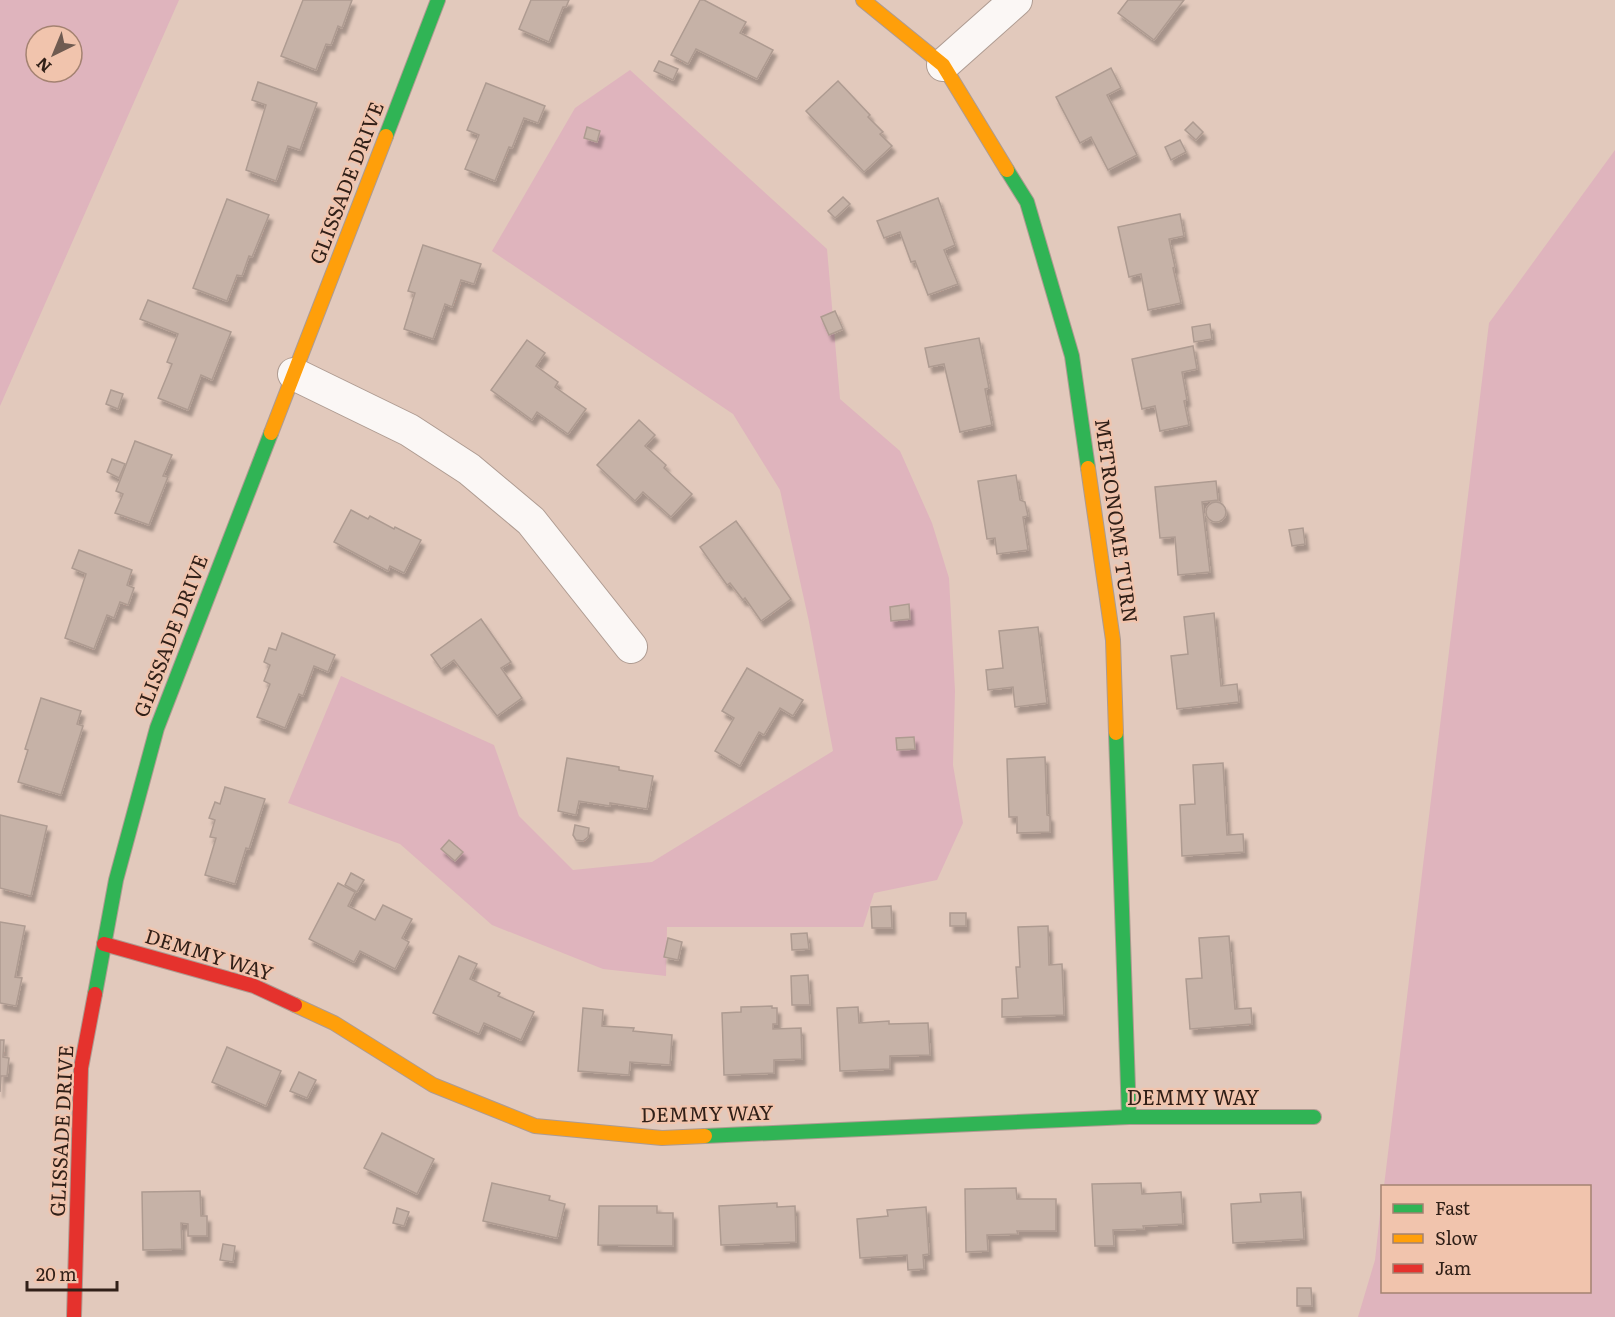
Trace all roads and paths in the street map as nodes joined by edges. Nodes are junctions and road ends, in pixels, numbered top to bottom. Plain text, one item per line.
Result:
1 (438, 0) edge
2 (863, 0) edge
3 (1016, 0) edge
4 (943, 65) junction
5 (294, 374) junction
6 (631, 647) dead end
7 (104, 944) junction
8 (1129, 1117) junction
9 (1314, 1117) dead end
10 (74, 1317) edge

1 - 5 street, GLISSADE DRIVE
2 - 4 street, METRONOME TURN
3 - 4 street
4 - 8 street, METRONOME TURN
5 - 6 street
5 - 7 street, GLISSADE DRIVE
7 - 8 street, DEMMY WAY
7 - 10 street, GLISSADE DRIVE
8 - 9 street, DEMMY WAY

